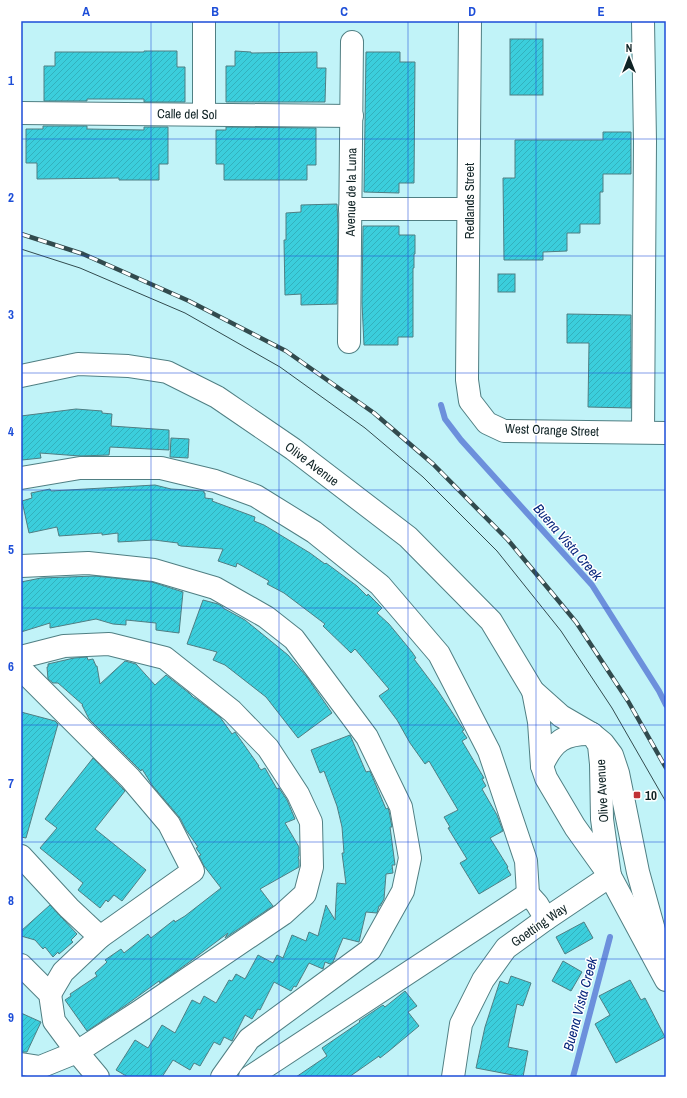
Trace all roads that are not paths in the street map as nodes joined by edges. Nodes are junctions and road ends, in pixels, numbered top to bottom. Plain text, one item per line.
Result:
1 (204, 21) edge
2 (470, 21) edge
3 (643, 21) edge
4 (352, 42) dead end
5 (21, 113) edge
6 (204, 114) junction
7 (352, 116) junction
8 (350, 209) junction
9 (468, 209) junction
10 (349, 342) dead end
11 (21, 376) edge
12 (467, 380) joint
13 (643, 432) junction
14 (666, 433) edge
15 (21, 478) edge
16 (21, 566) edge
17 (21, 657) edge
18 (21, 669) edge
19 (533, 691) junction
20 (592, 734) junction
21 (542, 766) junction
22 (21, 856) edge
23 (610, 876) junction
24 (528, 894) junction
25 (650, 913) junction
26 (546, 919) junction
27 (100, 938) junction
28 (666, 943) edge
29 (21, 966) edge
30 (666, 973) edge
31 (666, 980) edge
32 (50, 994) junction
33 (77, 1052) junction
34 (21, 1064) edge
35 (98, 1077) edge
36 (222, 1077) edge
37 (250, 1077) edge
38 (453, 1077) edge

1 - 6 street
2 - 9 street, Redlands Street
3 - 13 street
4 - 7 street, Avenue de la Luna
5 - 6 street, Calle del Sol
6 - 7 street, Calle del Sol
7 - 8 street, Avenue de la Luna
8 - 9 street
8 - 10 street, Avenue de la Luna
9 - 12 street, Redlands Street
11 - 19 street, Olive Avenue
12 - 13 street, West Orange Street
13 - 14 street, West Orange Street
15 - 24 street
16 - 36 street
17 - 33 street
18 - 27 street
19 - 20 street, Olive Avenue
19 - 21 street, Olive Avenue
20 - 21 street
20 - 23 street, Olive Avenue
20 - 25 street, Olive Avenue
21 - 23 street, Olive Avenue
22 - 27 street
23 - 26 street, Goetting Way
23 - 31 street, Olive Avenue
24 - 26 street
24 - 37 street
25 - 28 street, Olive Avenue
25 - 30 street
26 - 38 street, Goetting Way
27 - 32 street
29 - 32 street
32 - 33 street
33 - 34 street
33 - 35 street

